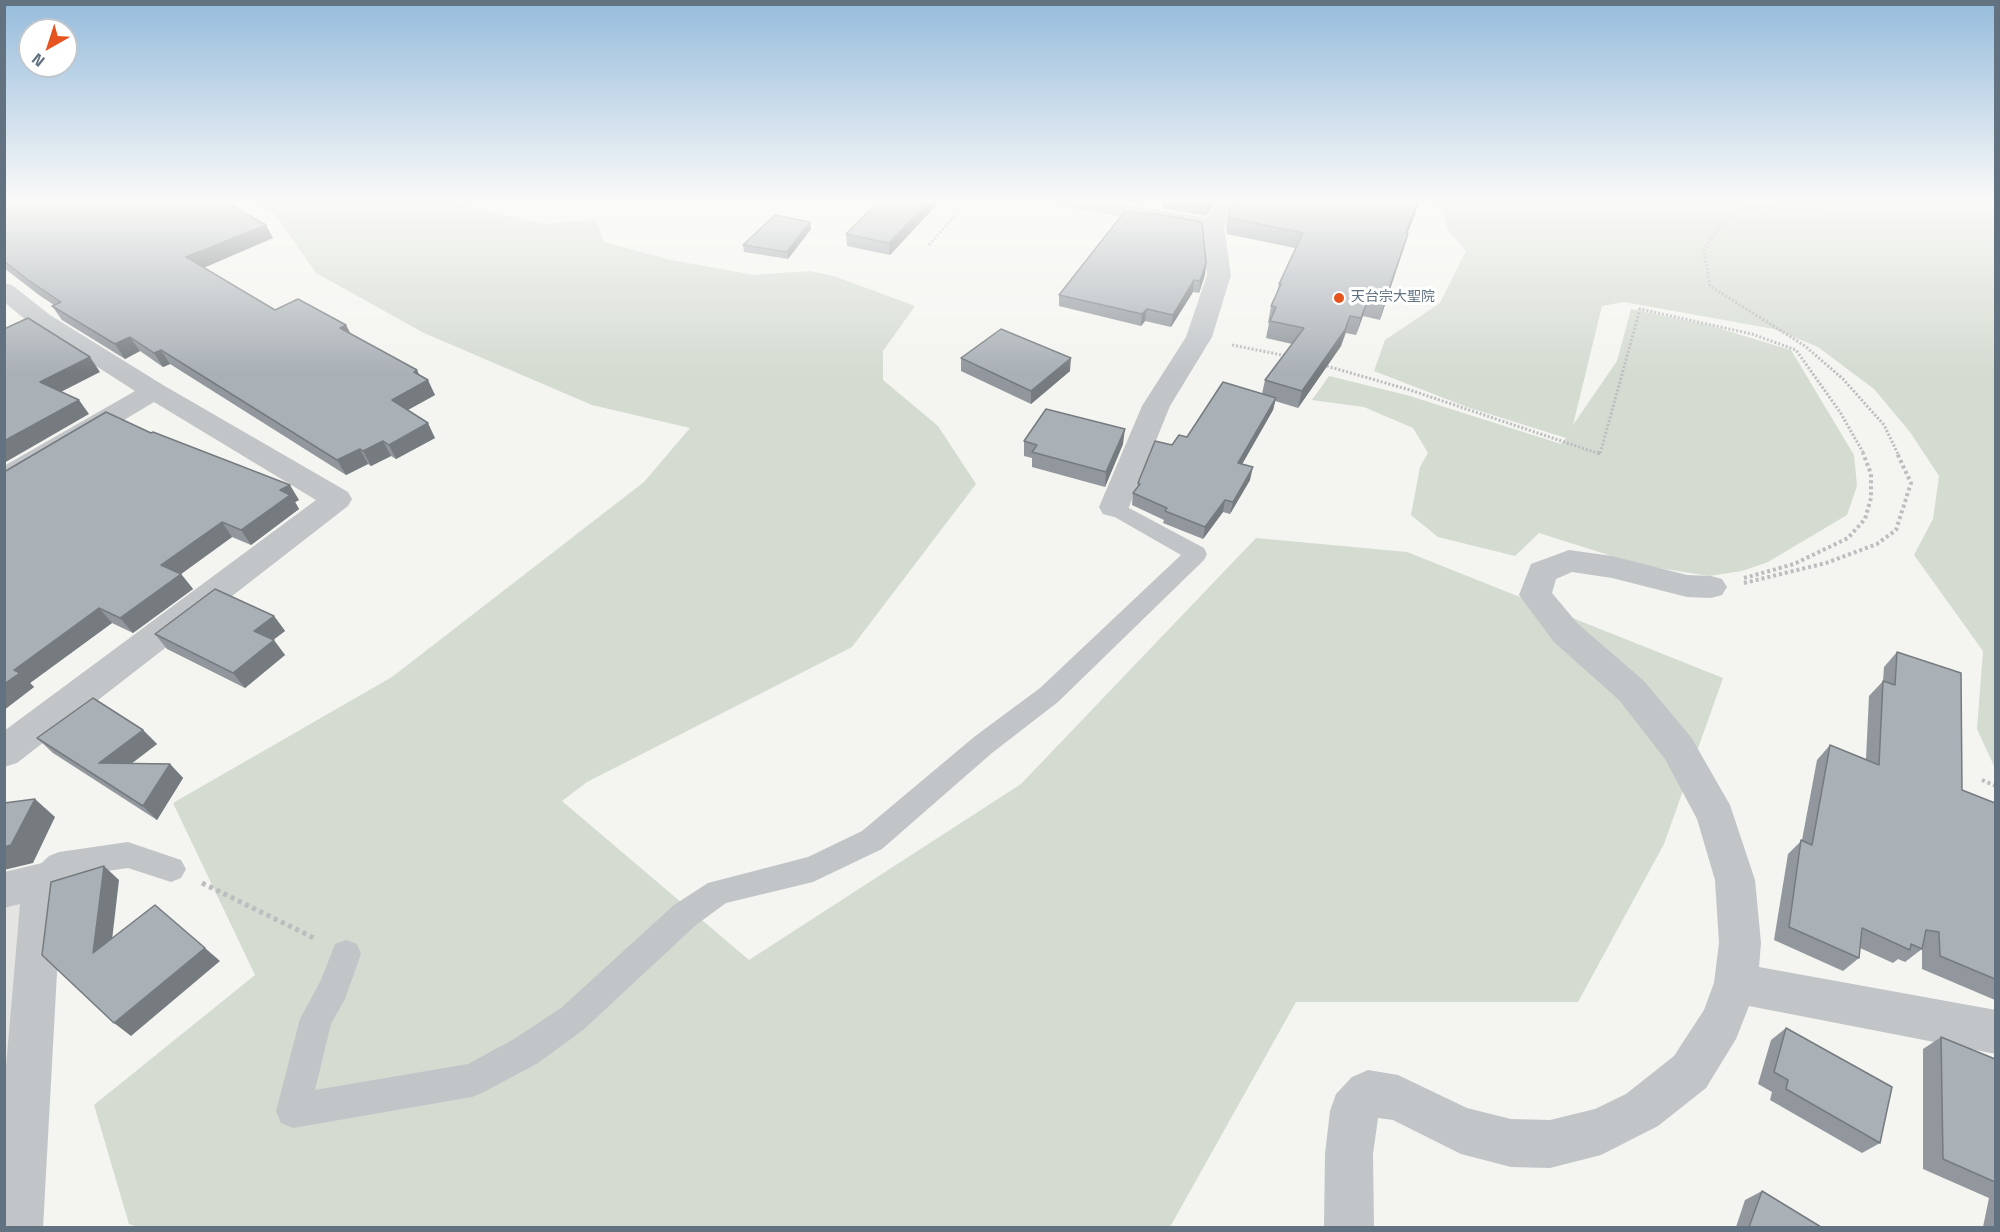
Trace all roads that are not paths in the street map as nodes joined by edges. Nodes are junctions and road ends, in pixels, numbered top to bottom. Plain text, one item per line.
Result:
1 (1217, 258) edge
2 (4, 290) edge
3 (41, 320) junction
4 (14, 332) edge
5 (154, 391) junction
6 (4, 479) edge
7 (1114, 507) joint
8 (1723, 584) road end
9 (4, 752) edge
10 (171, 869) road end
11 (23, 886) edge
12 (346, 954) road end
13 (1736, 983) junction
14 (1995, 1032) edge
15 (18, 1227) edge
16 (1349, 1227) edge

1 - 7 street
2 - 3 street
3 - 4 street
3 - 5 street
5 - 6 street
5 - 9 street
7 - 12 lane
8 - 13 street
10 - 11 lane
11 - 15 street
13 - 14 street
13 - 16 street

